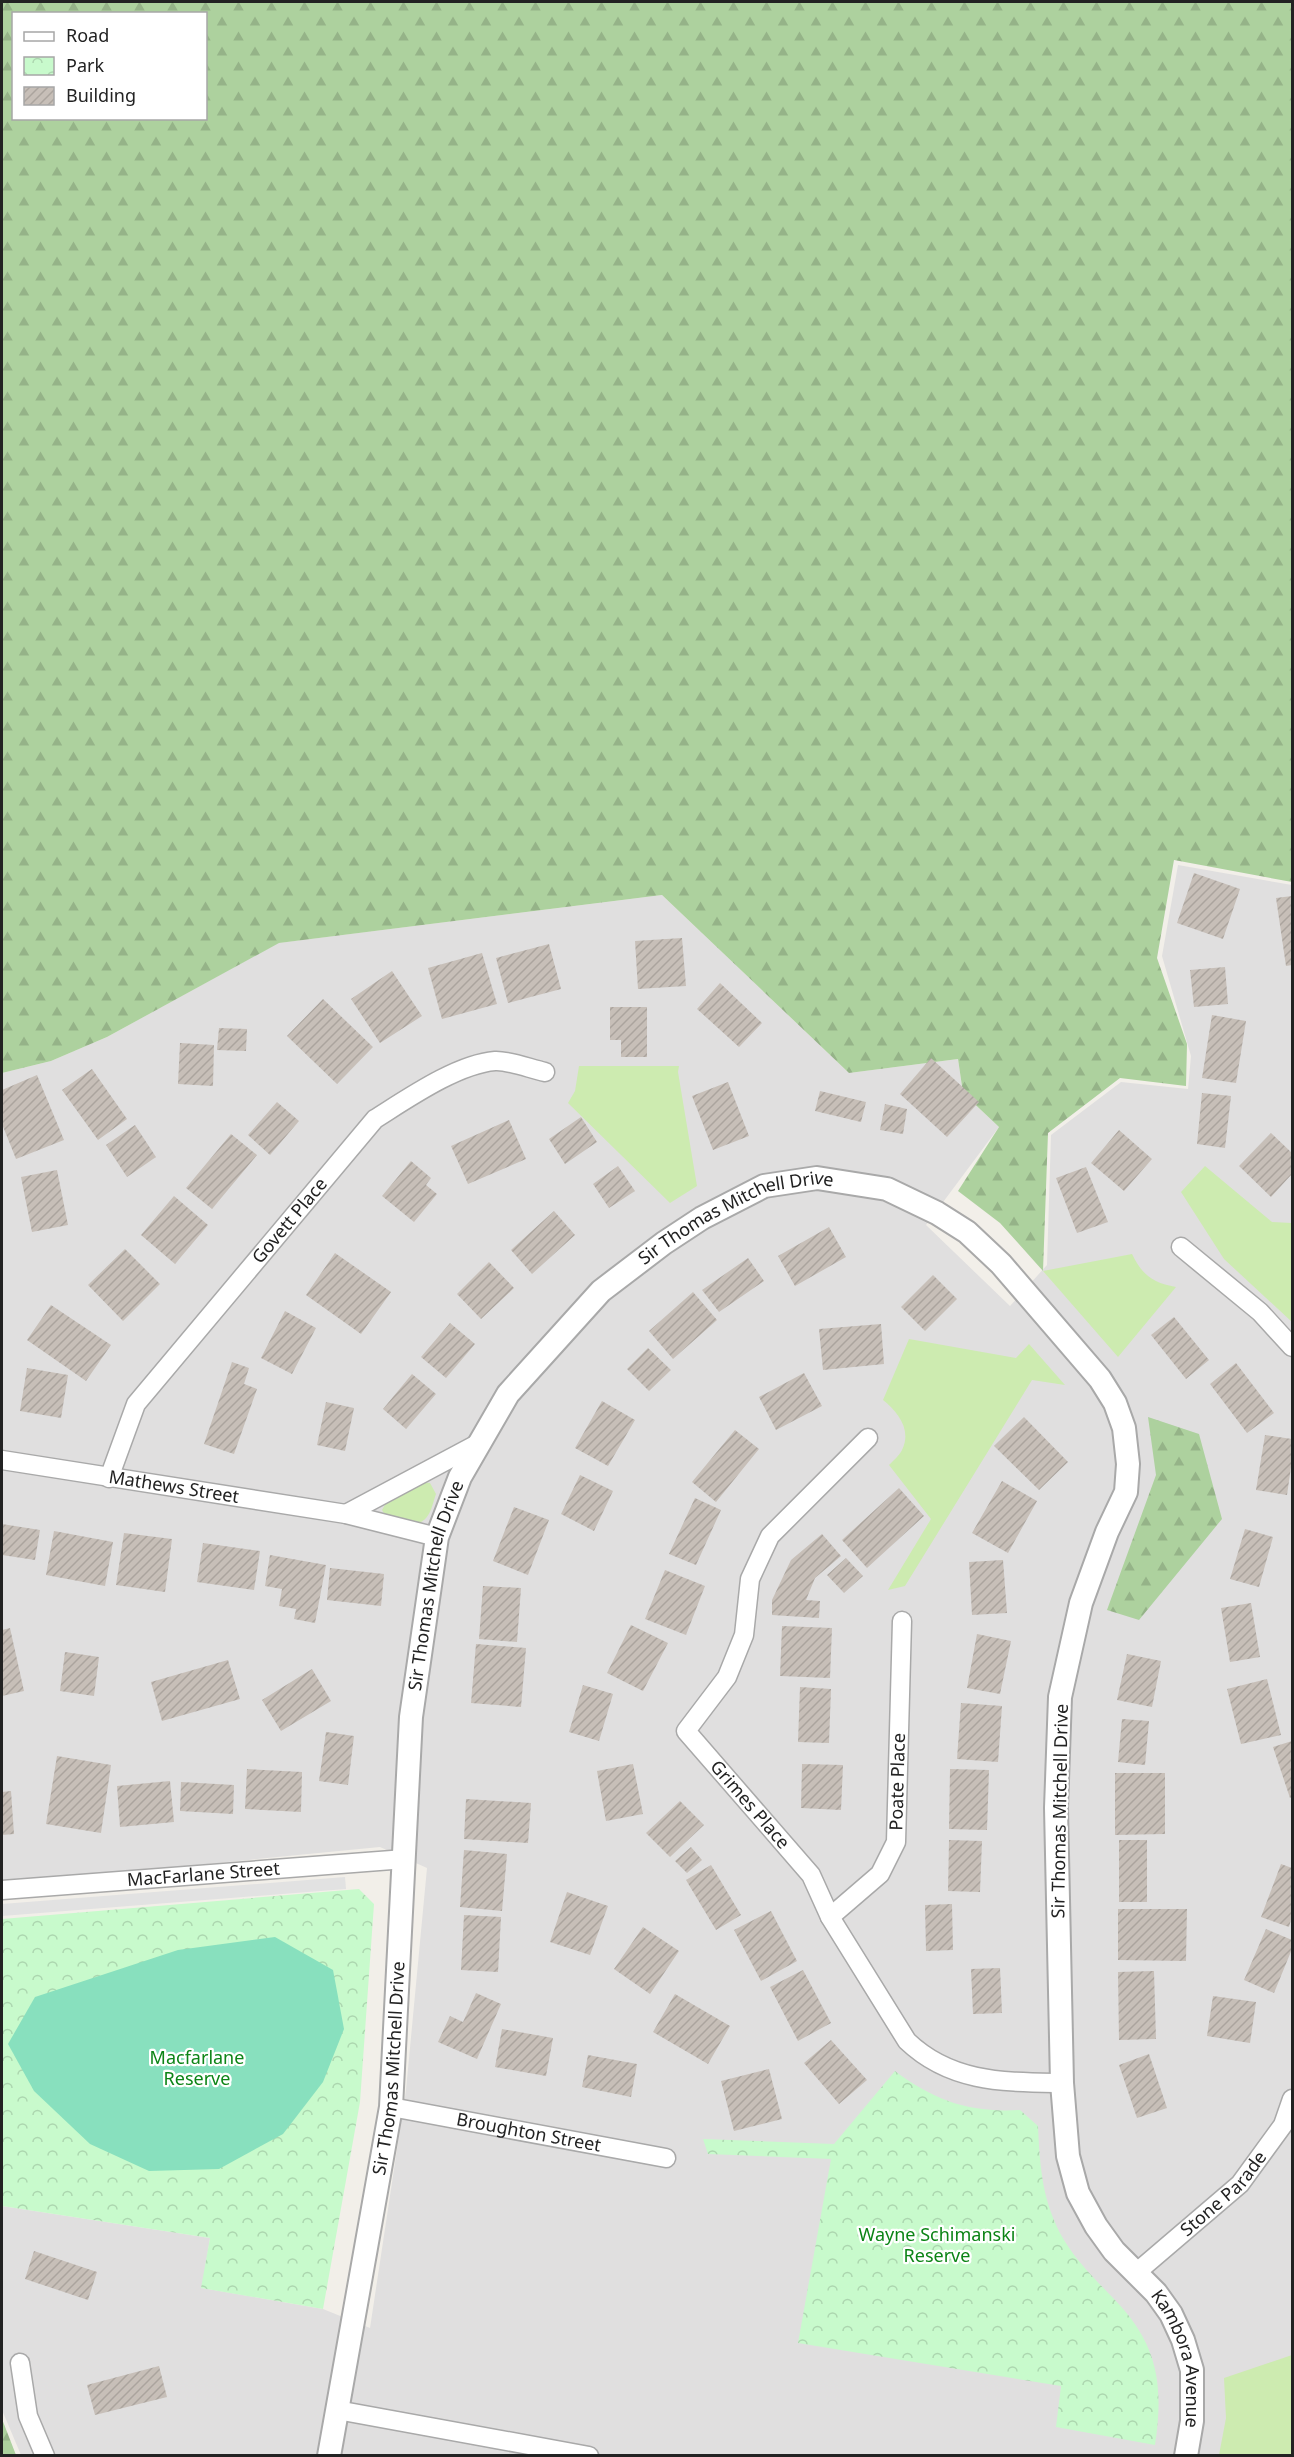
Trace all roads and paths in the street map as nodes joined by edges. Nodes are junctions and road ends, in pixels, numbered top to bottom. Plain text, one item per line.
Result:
1 (545, 1072) dead end
2 (1180, 1247) dead end
3 (1293, 1347) edge
4 (868, 1438) dead end
5 (481, 1442) junction
6 (2, 1460) edge
7 (109, 1478) junction
8 (346, 1514) junction
9 (437, 1537) junction
10 (903, 1621) dead end
11 (405, 1859) junction
12 (2, 1890) edge
13 (830, 1917) junction
14 (1062, 2083) junction
15 (1293, 2099) edge
16 (391, 2107) junction
17 (666, 2158) dead end
18 (1137, 2272) junction
19 (20, 2363) dead end
20 (337, 2410) junction
21 (45, 2456) edge
22 (329, 2456) edge
23 (589, 2456) edge
24 (1186, 2456) edge

1 - 7 street, Govett Place
2 - 3 street
4 - 13 street, Grimes Place
5 - 8 street
5 - 9 street, Sir Thomas Mitchell Drive
5 - 14 street, Sir Thomas Mitchell Drive
6 - 7 street, Mathews Street
7 - 8 street, Mathews Street
8 - 9 street, Mathews Street
9 - 11 street, Sir Thomas Mitchell Drive
10 - 13 street, Poate Place
11 - 12 street, MacFarlane Street
11 - 16 street, Sir Thomas Mitchell Drive
13 - 14 street, Grimes Place
14 - 18 street, Sir Thomas Mitchell Drive
15 - 18 street, Stone Parade
16 - 17 street, Broughton Street
16 - 20 street, Sir Thomas Mitchell Drive
18 - 24 street, Kambora Avenue
19 - 21 street
20 - 22 street, Sir Thomas Mitchell Drive
20 - 23 street

